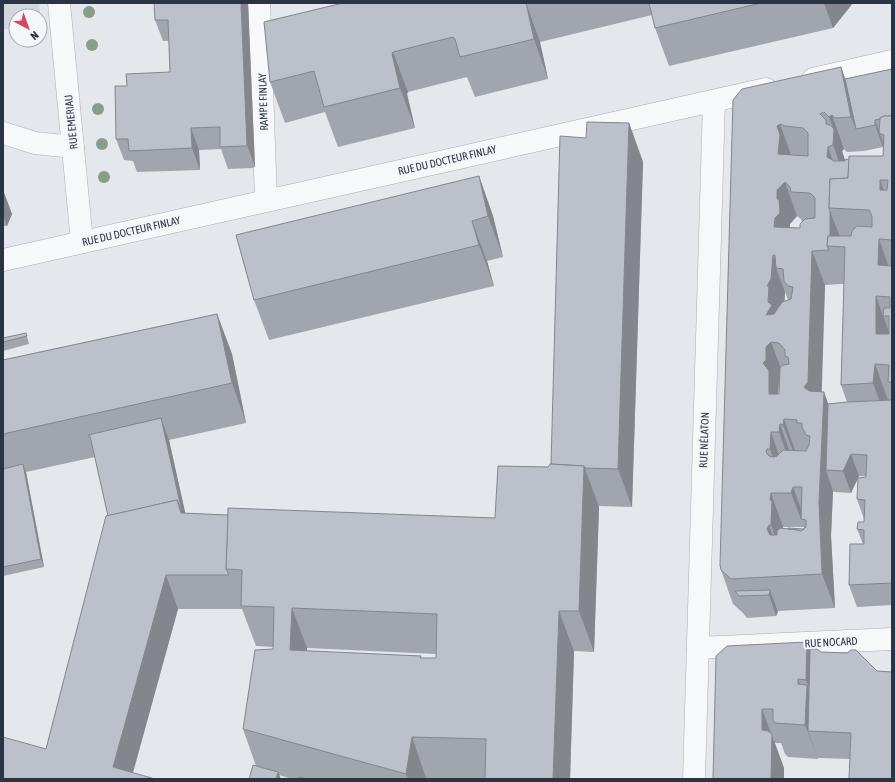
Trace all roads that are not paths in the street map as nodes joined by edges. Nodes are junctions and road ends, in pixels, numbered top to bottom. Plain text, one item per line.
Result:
1 (59, 3) edge
2 (259, 3) edge
3 (892, 61) edge
4 (714, 101) junction
5 (3, 133) edge
6 (73, 147) junction
7 (266, 200) junction
8 (82, 242) junction
9 (3, 260) edge
10 (892, 639) edge
11 (698, 648) junction
12 (694, 779) edge

1 - 6 street, RUE EMERIAU
2 - 7 street, RAMPE FINLAY
3 - 4 street, RUE DU DOCTEUR FINLAY
4 - 7 street, RUE DU DOCTEUR FINLAY
4 - 11 street, RUE NÉLATON
5 - 6 street
6 - 8 street, RUE EMERIAU
7 - 8 street, RUE DU DOCTEUR FINLAY
8 - 9 street, RUE DU DOCTEUR FINLAY
10 - 11 street, RUE NOCARD
11 - 12 street, RUE NÉLATON

